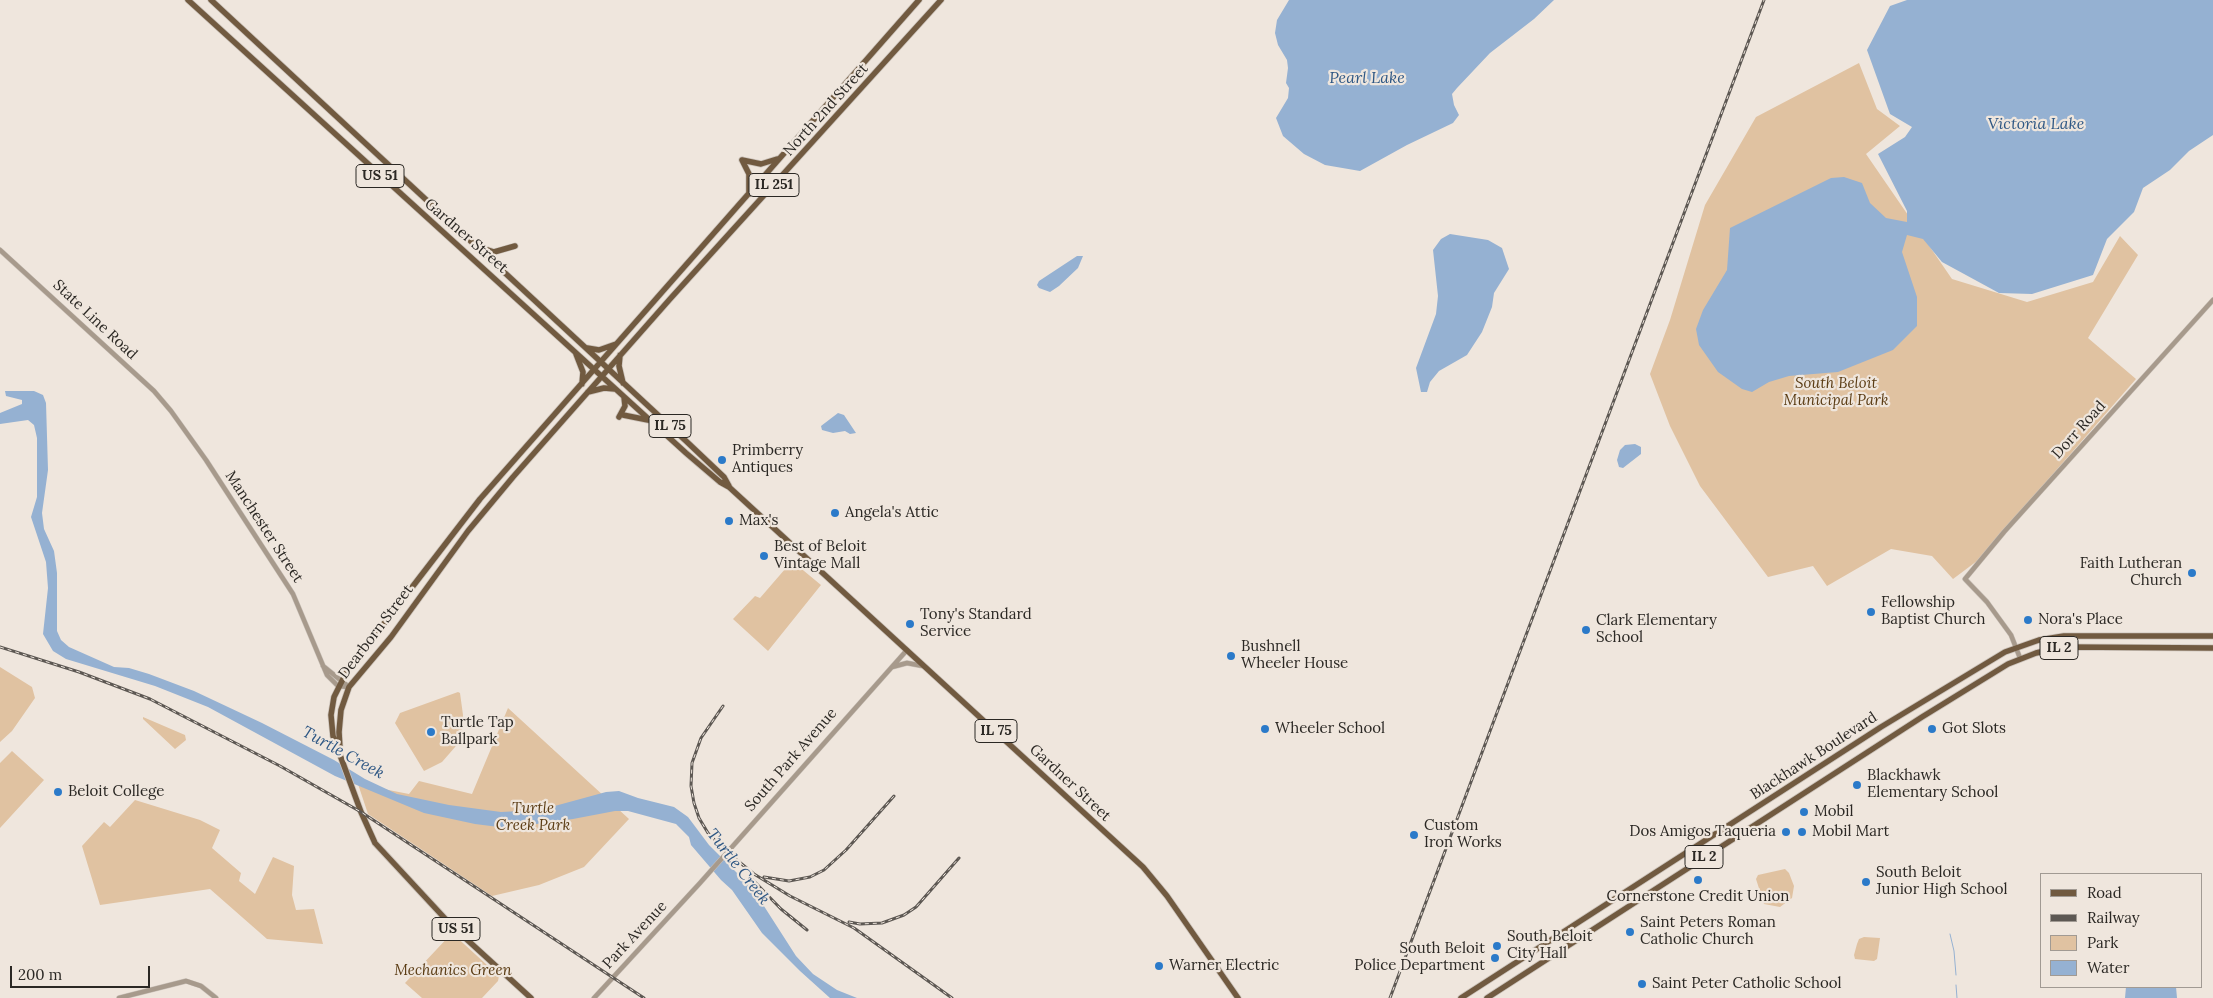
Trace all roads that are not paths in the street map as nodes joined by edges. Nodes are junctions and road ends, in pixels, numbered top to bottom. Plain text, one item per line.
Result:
1 (188, 0) edge
2 (211, 0) edge
3 (919, 0) edge
4 (941, 0) edge
5 (779, 158) junction
6 (749, 194) junction
7 (473, 244) junction
8 (515, 246) dead end
9 (0, 250) edge
10 (2213, 300) edge
11 (618, 343) junction
12 (583, 346) junction
13 (574, 350) junction
14 (620, 355) junction
15 (601, 363) junction
16 (608, 369) junction
17 (595, 370) junction
18 (602, 376) junction
19 (622, 382) junction
20 (582, 384) junction
21 (616, 389) junction
22 (588, 392) junction
23 (624, 397) junction
24 (170, 411) joint
25 (650, 421) junction
26 (729, 487) junction
27 (2213, 636) edge
28 (2017, 647) junction
29 (2213, 648) edge
30 (907, 650) junction
31 (2020, 658) junction
32 (322, 664) junction
33 (890, 668) junction
34 (927, 668) junction
35 (342, 680) junction
36 (338, 686) junction
37 (349, 687) junction
38 (341, 756) junction
39 (695, 888) joint
40 (119, 998) edge
41 (216, 998) edge
42 (531, 998) edge
43 (594, 998) edge
44 (1238, 998) edge
45 (1461, 998) edge
46 (1487, 998) edge

1 - 13 main road, Gardner Street / US 51
2 - 7 main road, Gardner Street / US 51
3 - 5 main road, North 2nd Street / IL 251
4 - 14 main road, North 2nd Street / IL 251
5 - 6 main road, North 2nd Street / IL 251
5 - 6 main road
6 - 11 main road, North 2nd Street / IL 251
7 - 8 main road
7 - 12 main road, Gardner Street / US 51
9 - 24 street, State Line Road
10 - 28 street, Dorr Road
11 - 12 main road
11 - 15 main road, North 2nd Street / IL 251
12 - 15 main road, Gardner Street / US 51
13 - 17 main road, Gardner Street / IL 75
13 - 20 main road
14 - 16 main road, North 2nd Street / IL 251
14 - 19 main road
15 - 16 main road, Gardner Street / US 51
15 - 17 main road, North 2nd Street / IL 251
16 - 18 main road, US 51
16 - 19 main road, Gardner Street / IL 75
17 - 18 main road, Gardner Street / IL 75
17 - 20 main road, IL 251
18 - 21 main road, Gardner Street / IL 75
18 - 22 main road, US 51
19 - 26 main road, Gardner Street / IL 75
20 - 35 main road, Dearborn Street / US 51
21 - 22 main road
21 - 23 main road, Gardner Street / IL 75
22 - 37 main road, Dearborn Street / US 51
23 - 25 main road, Gardner Street / IL 75
23 - 25 main road
24 - 32 street, Manchester Street
25 - 26 main road, Gardner Street / IL 75
26 - 30 main road, Gardner Street / IL 75
27 - 28 main road, Blackhawk Boulevard / IL 2
28 - 31 street
28 - 45 main road, Blackhawk Boulevard / IL 2
29 - 31 main road, Blackhawk Boulevard / IL 2
30 - 33 street, South Park Avenue
30 - 34 main road, Gardner Street / IL 75
31 - 46 main road, Blackhawk Boulevard / IL 2
32 - 35 street, Manchester Street
32 - 36 street, Manchester Street
33 - 34 street
33 - 39 street, South Park Avenue
34 - 44 main road, Gardner Street / IL 75
35 - 36 main road, Dearborn Street / US 51
35 - 37 street, Manchester Street
36 - 37 street
36 - 38 main road, Dearborn Street / US 51
37 - 38 main road, Dearborn Street / US 51
38 - 42 main road, US 51
39 - 43 street, Park Avenue
40 - 41 street

